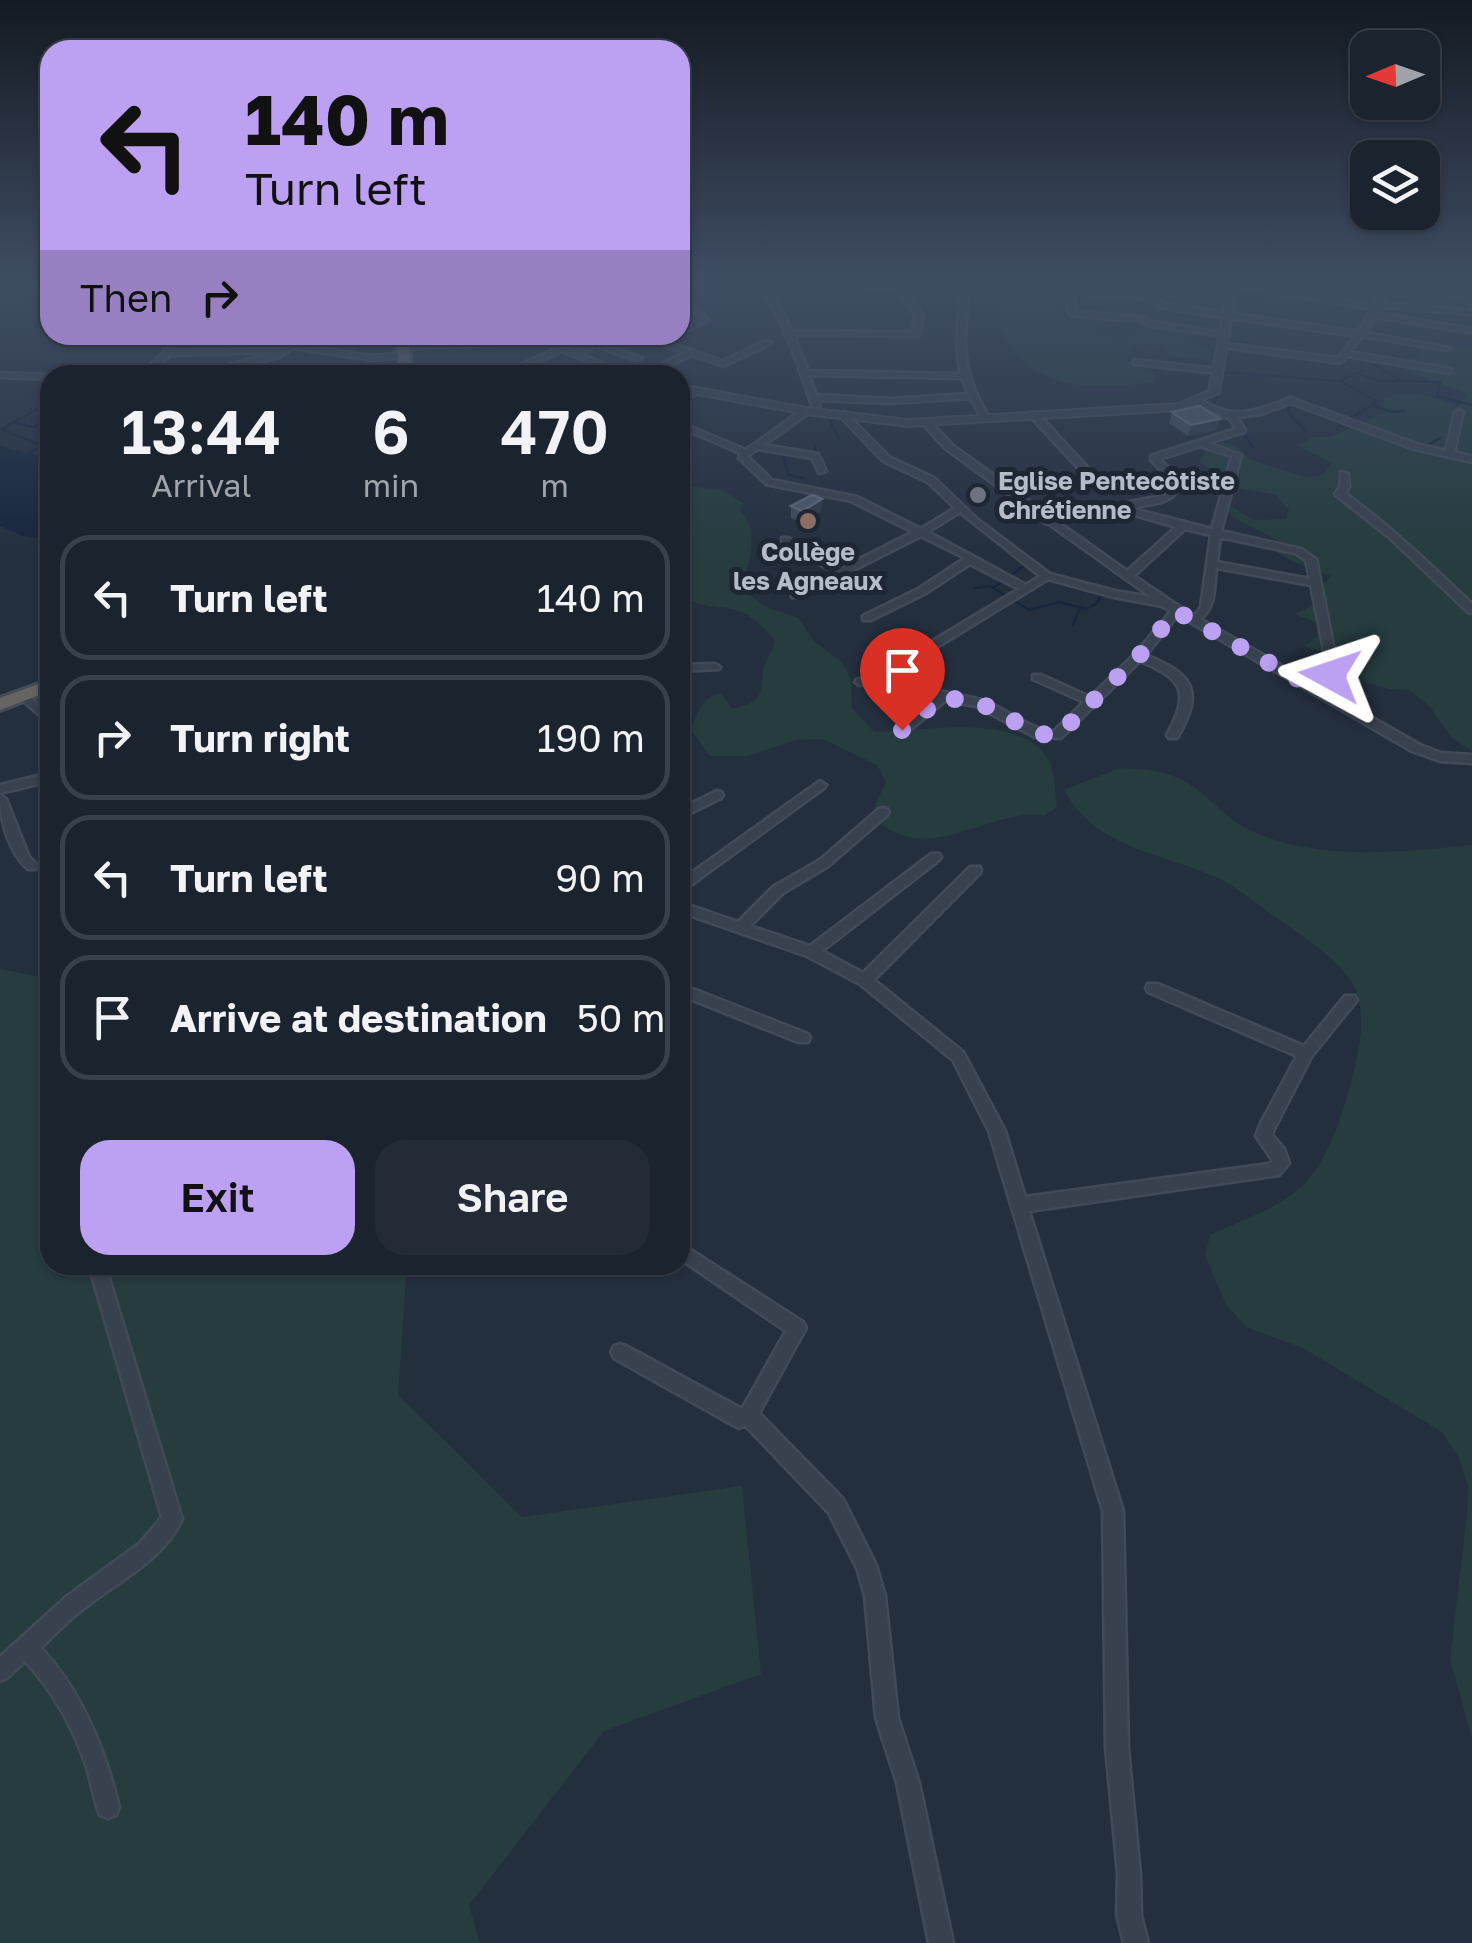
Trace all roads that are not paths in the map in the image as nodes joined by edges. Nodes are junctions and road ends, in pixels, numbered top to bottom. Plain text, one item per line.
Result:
1 (805, 374) edge
2 (0, 375) edge
3 (858, 375) edge
4 (1217, 375) edge
5 (962, 376) joint
6 (40, 377) edge
7 (690, 390) edge
8 (698, 392) junction
9 (690, 395) edge
10 (970, 396) junction
11 (814, 397) junction
12 (1199, 402) junction
13 (811, 411) junction
14 (1459, 412) dead end
15 (842, 414) junction
16 (1034, 415) junction
17 (1228, 415) junction
18 (986, 418) junction
19 (928, 423) junction
20 (690, 431) edge
21 (1204, 445) junction
22 (757, 446) junction
23 (744, 453) junction
24 (1449, 455) junction
25 (1472, 459) edge
26 (822, 471) dead end
27 (1344, 474) dead end
28 (1098, 484) dead end
29 (1118, 507) junction
30 (960, 508) junction
31 (1048, 521) junction
32 (1182, 526) junction
33 (918, 532) junction
34 (1216, 532) junction
35 (785, 540) dead end
36 (972, 561) junction
37 (1212, 564) junction
38 (840, 571) junction
39 (1047, 576) junction
40 (1128, 576) junction
41 (1316, 583) junction
42 (1025, 588) junction
43 (796, 595) dead end
44 (1171, 607) junction
45 (1472, 610) edge
46 (867, 618) dead end
47 (1190, 619) junction
48 (1139, 656) junction
49 (898, 667) junction
50 (690, 668) edge
51 (715, 668) dead end
52 (1038, 677) dead end
53 (860, 682) dead end
54 (1307, 684) junction
55 (40, 688) edge
56 (23, 695) junction
57 (942, 697) junction
58 (1094, 702) junction
59 (0, 704) edge
60 (40, 710) edge
61 (902, 730) dead end
62 (1173, 735) dead end
63 (1472, 759) edge
64 (40, 779) edge
65 (820, 784) dead end
66 (0, 789) edge
67 (717, 796) dead end
68 (0, 798) edge
69 (690, 809) edge
70 (882, 812) dead end
71 (5, 822) edge
72 (935, 857) dead end
73 (32, 866) dead end
74 (974, 870) dead end
75 (690, 881) edge
76 (690, 912) edge
77 (740, 928) junction
78 (812, 952) junction
79 (865, 980) junction
80 (1153, 988) dead end
81 (690, 993) edge
82 (1350, 1000) dead end
83 (804, 1038) dead end
84 (1306, 1053) junction
85 (1020, 1205) junction
86 (690, 1257) edge
87 (100, 1275) edge
88 (620, 1352) dead end
89 (748, 1415) junction
90 (26, 1647) junction
91 (0, 1671) edge
92 (108, 1808) dead end
93 (941, 1943) edge
94 (1136, 1943) edge

1 - 11 street
2 - 6 street
3 - 5 street
4 - 12 street
5 - 10 street
7 - 8 street
8 - 9 street
8 - 13 street
10 - 11 street
10 - 18 street
11 - 13 street
12 - 16 street
12 - 17 street
13 - 15 street
13 - 22 street
14 - 24 street
15 - 19 street
15 - 30 street
16 - 18 street
16 - 28 street
17 - 21 street
17 - 24 street
18 - 19 street
19 - 31 street
20 - 23 street
21 - 29 street
21 - 34 street
22 - 23 street
22 - 26 street
23 - 33 street
24 - 25 street
27 - 45 street
29 - 31 street
29 - 32 street
30 - 33 street
30 - 39 street
31 - 40 street
32 - 34 street
32 - 40 street
33 - 36 street
33 - 38 street
34 - 37 street
34 - 41 street
35 - 38 street
36 - 42 street
36 - 46 street
37 - 41 street
37 - 47 street
38 - 43 street
39 - 42 street
39 - 44 street
40 - 44 street
41 - 54 street
42 - 49 street
44 - 47 street
44 - 48 street
47 - 54 street
48 - 58 street
48 - 62 street
49 - 53 street
49 - 57 street
50 - 51 street
52 - 58 street
54 - 63 street
55 - 56 highway
56 - 59 highway
56 - 60 street
57 - 58 street
57 - 61 street
64 - 66 street
65 - 75 street
67 - 69 street
68 - 71 street
70 - 77 street
71 - 73 street
72 - 78 street
74 - 79 street
76 - 77 street
77 - 78 street
78 - 79 street
79 - 85 street
80 - 84 street
81 - 83 street
82 - 84 street
84 - 85 street
85 - 94 street
86 - 89 street
87 - 90 street
88 - 89 street
89 - 93 street
90 - 91 street
90 - 92 street

